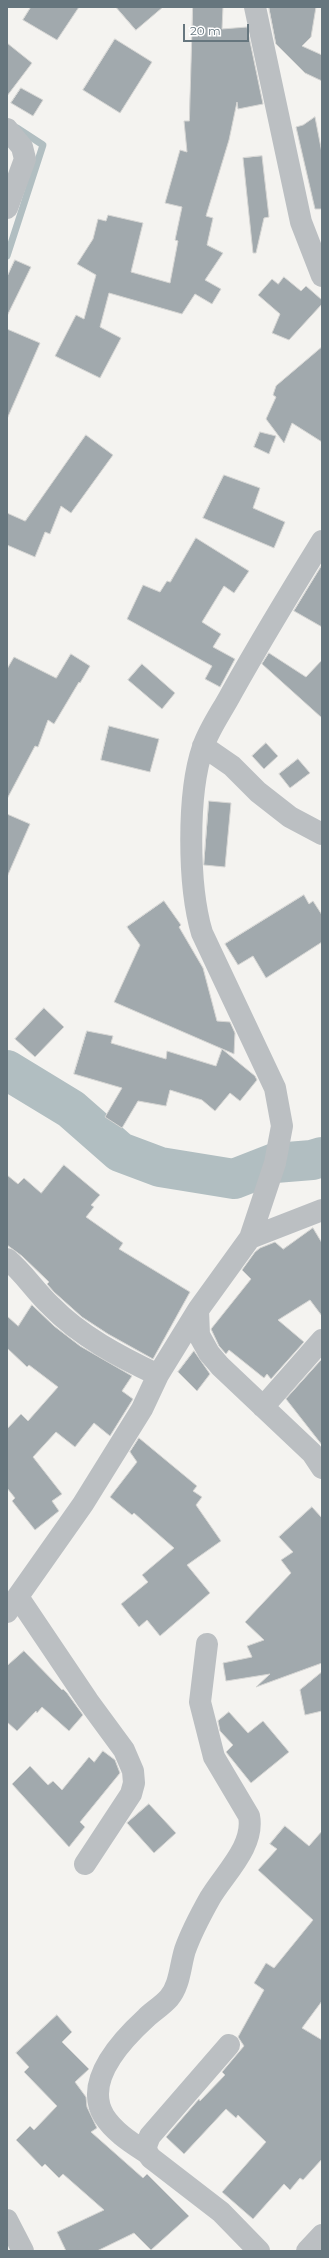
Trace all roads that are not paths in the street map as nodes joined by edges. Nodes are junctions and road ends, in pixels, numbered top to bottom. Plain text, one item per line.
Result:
1 (255, 7) edge
2 (7, 129) edge
3 (7, 208) edge
4 (322, 276) edge
5 (322, 541) edge
6 (203, 746) junction
7 (322, 834) edge
8 (322, 1210) edge
9 (250, 1238) junction
10 (7, 1259) edge
11 (198, 1310) junction
12 (322, 1340) edge
13 (158, 1375) junction
14 (263, 1407) junction
15 (322, 1468) edge
16 (12, 1605) edge
17 (207, 1644) dead end
18 (85, 1864) dead end
19 (229, 2044) dead end
20 (147, 2153) junction
21 (7, 2220) edge
22 (322, 2235) edge
23 (24, 2251) edge
24 (259, 2251) edge
25 (307, 2251) edge

1 - 4 street
2 - 3 street
5 - 6 street
6 - 7 street
6 - 9 street
8 - 9 street
9 - 11 street
10 - 13 street
11 - 13 street
11 - 14 street
12 - 14 street
13 - 16 street
14 - 15 street
16 - 18 street
17 - 20 street
19 - 20 street
20 - 24 street
21 - 23 street
22 - 25 street

